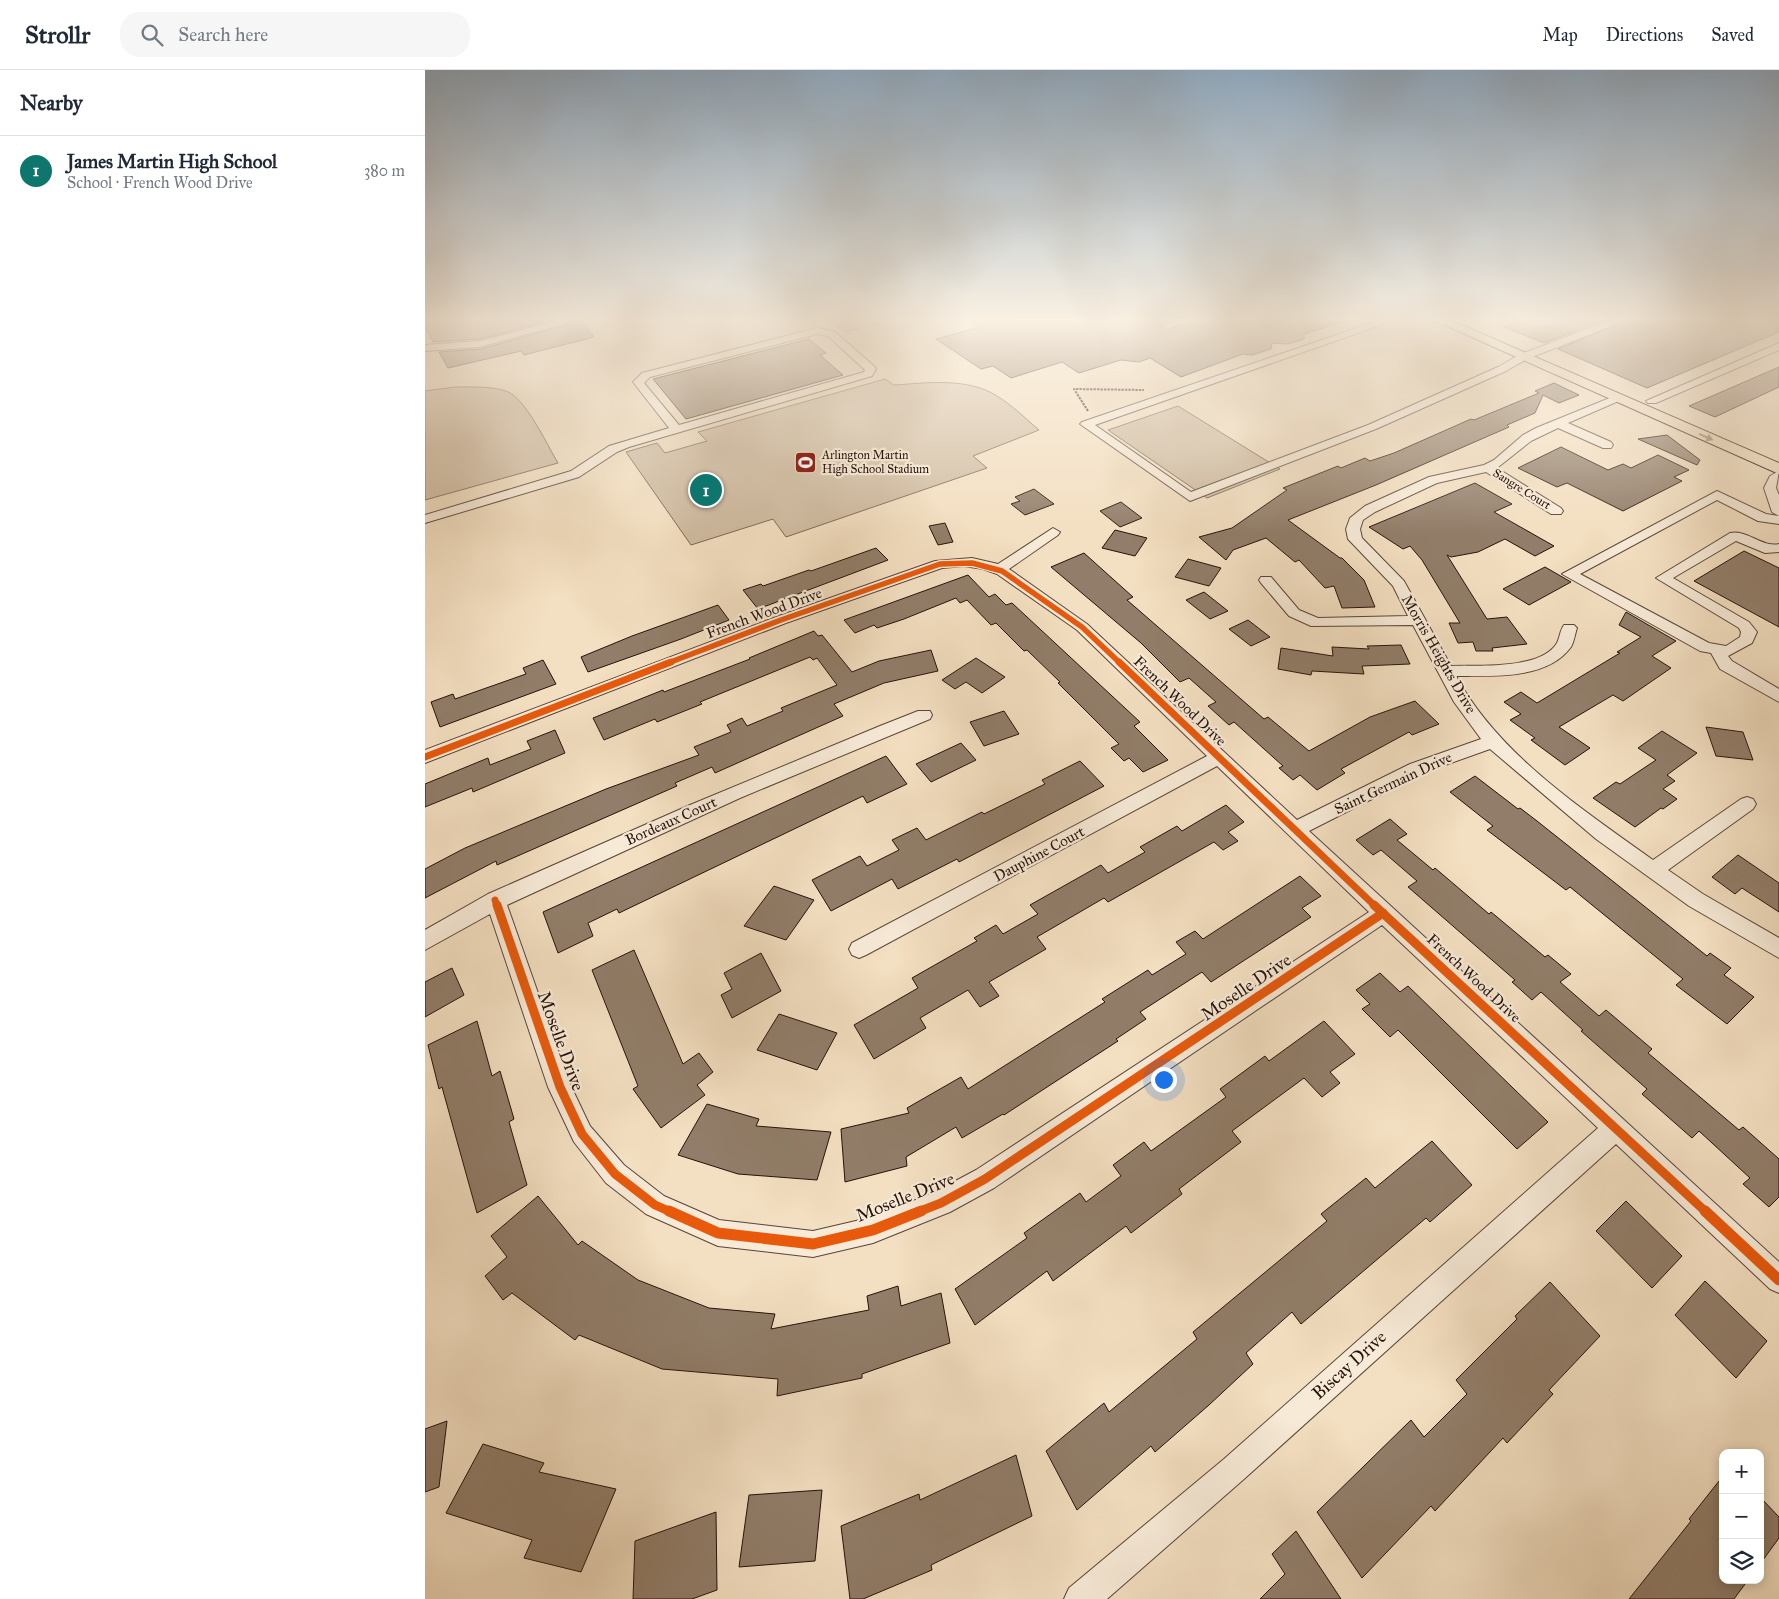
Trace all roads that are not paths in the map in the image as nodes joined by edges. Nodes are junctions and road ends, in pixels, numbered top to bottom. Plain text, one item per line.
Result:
1 (644, 390) edge
2 (815, 390) edge
3 (1184, 390) edge
4 (1454, 390) edge
5 (1600, 390) edge
6 (1628, 390) edge
7 (1677, 390) edge
8 (1617, 398) junction
9 (1652, 401) junction
10 (1559, 424) junction
11 (677, 430) junction
12 (1607, 445) dead end
13 (1779, 456) edge
14 (1488, 468) junction
15 (1779, 469) edge
16 (1779, 475) edge
17 (1556, 511) dead end
18 (1779, 512) edge
19 (425, 519) edge
20 (1779, 520) edge
21 (1053, 532) dead end
22 (1779, 548) edge
23 (999, 570) junction
24 (1266, 580) dead end
25 (1418, 620) junction
26 (1569, 628) dead end
27 (1717, 650) junction
28 (1445, 671) junction
29 (1779, 696) edge
30 (924, 715) dead end
31 (1493, 742) junction
32 (425, 756) edge
33 (1219, 757) junction
34 (1747, 804) dead end
35 (1295, 830) junction
36 (1653, 870) junction
37 (495, 900) junction
38 (1383, 913) junction
39 (425, 941) edge
40 (859, 949) dead end
41 (1779, 949) edge
42 (1616, 1128) junction
43 (1779, 1280) edge
44 (1080, 1599) edge

1 - 11 street
2 - 11 street
3 - 4 street
5 - 8 main road
6 - 9 main road
7 - 9 street
8 - 10 street
8 -> 15 main road
9 - 13 main road
10 - 12 street
10 - 14 street
11 - 19 street
14 - 17 street, Sangre Court
14 - 25 street, Morris Heights Drive
16 - 18 street
20 - 27 street
21 - 23 street
22 - 27 street
23 - 32 street, French Wood Drive
23 - 33 street, French Wood Drive
24 - 25 street
25 - 28 street, Morris Heights Drive
26 - 28 street
27 - 29 street
28 - 31 street, Morris Heights Drive
30 - 37 street, Bordeaux Court
31 - 35 street, Saint Germain Drive
31 - 36 street, Morris Heights Drive
33 - 35 street, French Wood Drive
33 - 40 street, Dauphine Court
34 - 36 street
35 - 38 street, French Wood Drive
36 - 41 street, Morris Heights Drive
37 - 38 street, Moselle Drive
37 - 39 street, Bordeaux Court
38 - 42 street, French Wood Drive
42 - 43 street, French Wood Drive
42 - 44 street, Biscay Drive

